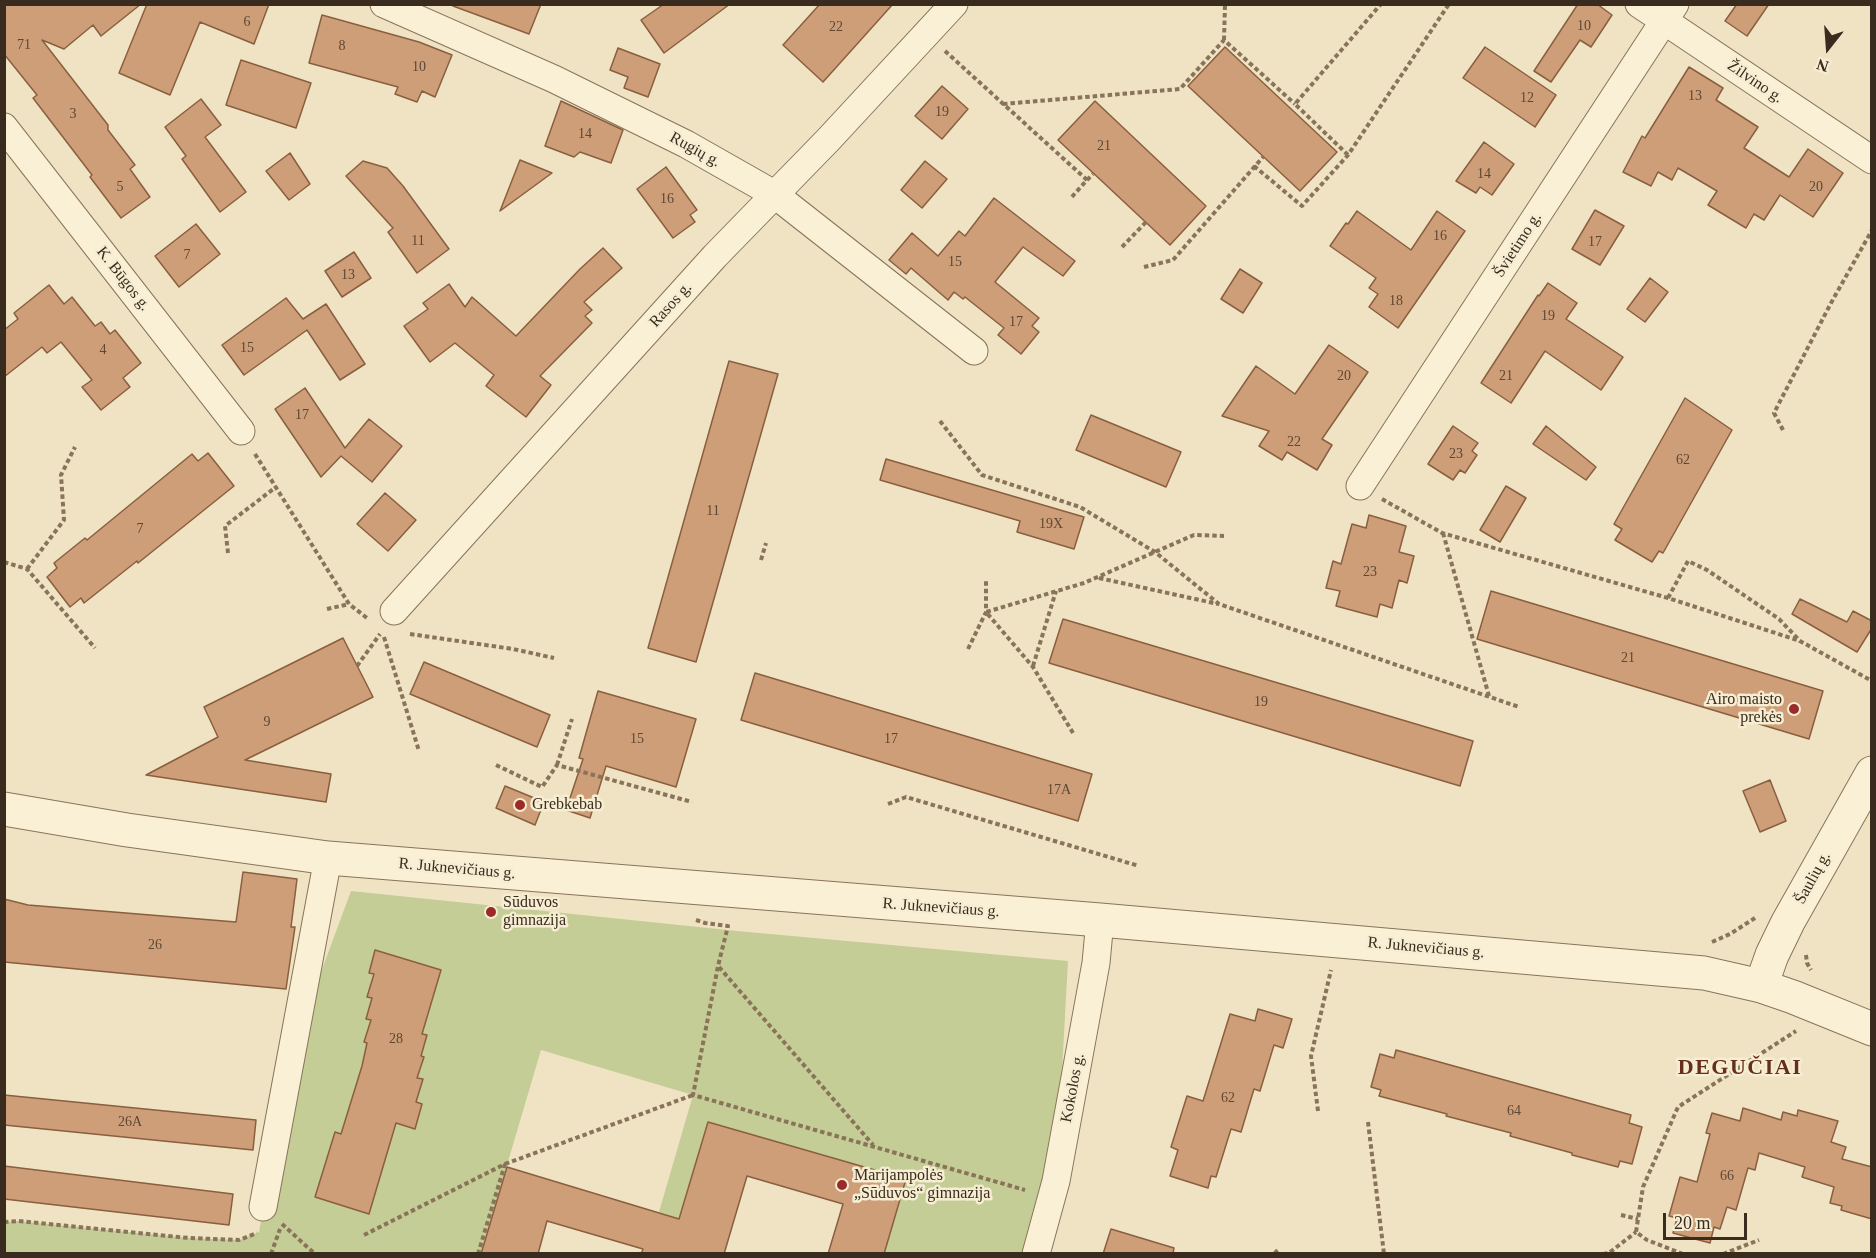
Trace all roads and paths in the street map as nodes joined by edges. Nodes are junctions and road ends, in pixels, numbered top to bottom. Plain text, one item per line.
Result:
1 (384, 4) edge
2 (954, 4) edge
3 (1225, 4) edge
4 (1382, 4) edge
5 (1449, 4) edge
6 (1639, 4) edge
7 (1670, 13) edge
8 (927, 34) junction
9 (1224, 40) junction
10 (1003, 104) junction
11 (1294, 104) junction
12 (4, 127) edge
13 (1348, 155) junction
14 (1263, 157) dead end
15 (1872, 160) edge
16 (1254, 166) junction
17 (1093, 174) dead end
18 (1087, 180) junction
19 (774, 194) junction
20 (1070, 199) dead end
21 (1146, 222) dead end
22 (1872, 230) edge
23 (1122, 247) dead end
24 (1144, 267) dead end
25 (974, 351) dead end
26 (940, 421) dead end
27 (1783, 430) dead end
28 (241, 431) joint
29 (75, 447) dead end
30 (1360, 486) joint
31 (276, 487) junction
32 (1442, 533) junction
33 (1224, 536) dead end
34 (766, 543) dead end
35 (1155, 552) junction
36 (228, 553) dead end
37 (761, 560) dead end
38 (4, 562) edge
39 (27, 568) junction
40 (1097, 577) junction
41 (986, 579) dead end
42 (1056, 591) junction
43 (1668, 598) junction
44 (349, 604) junction
45 (1219, 604) junction
46 (327, 609) dead end
47 (986, 612) junction
48 (394, 625) junction
49 (1800, 641) junction
50 (95, 648) dead end
51 (968, 649) dead end
52 (554, 658) dead end
53 (357, 666) dead end
54 (1033, 667) junction
55 (1872, 681) edge
56 (1489, 697) junction
57 (1520, 707) dead end
58 (572, 719) dead end
59 (1073, 733) dead end
60 (419, 751) dead end
61 (496, 765) dead end
62 (557, 765) junction
63 (1872, 773) edge
64 (692, 802) dead end
65 (888, 804) dead end
66 (4, 809) edge
67 (328, 858) junction
68 (1139, 866) dead end
69 (694, 920) dead end
70 (1100, 920) junction
71 (1334, 940) junction
72 (1805, 949) dead end
73 (718, 966) junction
74 (1814, 974) dead end
75 (1761, 986) junction
76 (1803, 1026) dead end
77 (1872, 1029) edge
78 (693, 1095) junction
79 (1318, 1111) dead end
80 (1368, 1122) dead end
81 (874, 1146) junction
82 (505, 1164) junction
83 (1052, 1198) junction
84 (273, 1215) junction
85 (1621, 1215) dead end
86 (1638, 1220) junction
87 (4, 1222) edge
88 (1636, 1232) junction
89 (364, 1235) dead end
90 (1759, 1240) dead end
91 (271, 1254) edge
92 (315, 1254) edge
93 (478, 1254) edge
94 (1036, 1254) edge
95 (1384, 1254) edge
96 (1603, 1254) edge
97 (1683, 1254) edge
98 (1723, 1254) edge

1 - 19 street, Rugių g.
2 - 8 street, Rasos g.
3 - 9 path
4 - 11 path
5 - 13 path
6 - 7 street, Žilvino g.
7 - 15 street, Žilvino g.
7 - 30 street, Švietimo g.
8 - 10 path
8 - 19 street, Rasos g.
9 - 10 path
9 - 11 path
10 - 18 path
11 - 13 path
12 - 28 street, K. Būgos g.
13 - 16 path
14 - 16 path
16 - 24 path
17 - 18 path
18 - 20 path
19 - 25 street, Rugių g.
19 - 48 street, Rasos g.
21 - 23 path
22 - 27 path
26 - 35 path
28 - 31 path
29 - 39 path
30 - 32 path
31 - 36 path
31 - 44 path
32 - 43 path
32 - 56 path
33 - 35 path
34 - 37 path
35 - 40 path
35 - 45 path
38 - 39 path
39 - 50 path
40 - 42 path
40 - 45 path
41 - 47 path
42 - 47 path
42 - 54 path
43 - 49 path
43 - 49 path
44 - 46 path
44 - 48 path
45 - 56 path
47 - 51 path
47 - 54 path
48 - 52 path
48 - 53 path
48 - 60 path
49 - 55 path
54 - 59 path
56 - 57 path
58 - 62 path
61 - 62 path
62 - 64 path
63 - 75 street, Šaulių g.
65 - 68 path
66 - 67 street, R. Juknevičiaus g.
67 - 70 street, R. Juknevičiaus g.
67 - 84 street
69 - 73 path
70 - 71 street, R. Juknevičiaus g.
70 - 83 street, Kokolos g.
71 - 75 street, R. Juknevičiaus g.
71 - 79 path
72 - 74 path
73 - 78 path
73 - 81 path
75 - 77 street, R. Juknevičiaus g.
76 - 86 path
78 - 81 path
78 - 82 path
80 - 95 path
81 - 83 path
82 - 89 path
82 - 93 path
83 - 94 street, Kokolos g.
84 - 87 path
84 - 91 path
84 - 92 path
85 - 86 path
86 - 88 path
88 - 96 path
88 - 97 path
90 - 98 path

